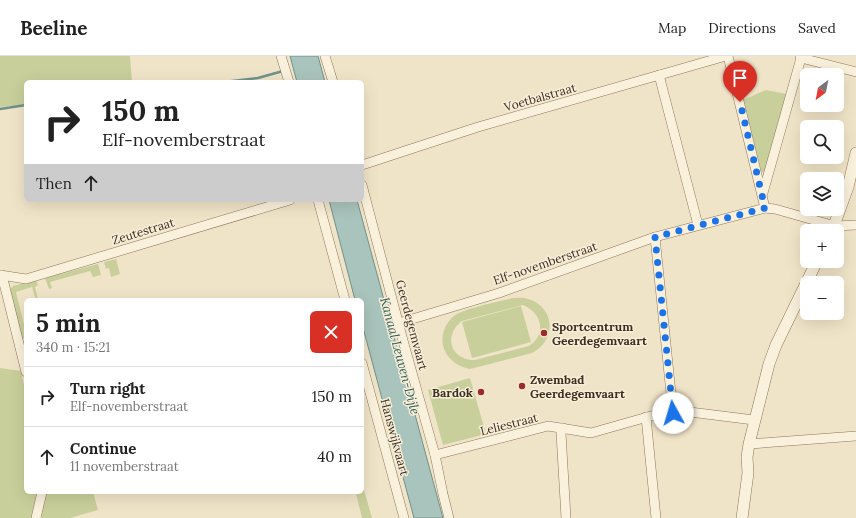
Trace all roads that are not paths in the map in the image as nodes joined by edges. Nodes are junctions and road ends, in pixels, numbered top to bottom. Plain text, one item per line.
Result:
1 (281, 56) edge
2 (727, 56) edge
3 (326, 57) edge
4 (801, 57) edge
5 (856, 72) edge
6 (659, 75) junction
7 (288, 80) edge
8 (332, 80) edge
9 (856, 153) edge
10 (364, 164) edge
11 (364, 192) edge
12 (763, 194) junction
13 (283, 202) edge
14 (319, 202) edge
15 (765, 208) junction
16 (819, 224) edge
17 (836, 224) edge
18 (698, 225) junction
19 (856, 225) edge
20 (844, 227) edge
21 (655, 237) junction
22 (814, 268) edge
23 (1, 275) edge
24 (344, 298) edge
25 (399, 323) junction
26 (24, 364) edge
27 (364, 370) edge
28 (673, 413) junction
29 (646, 417) junction
30 (754, 420) junction
31 (563, 428) junction
32 (856, 436) edge
33 (749, 444) junction
34 (436, 455) junction
35 (42, 494) edge
36 (36, 518) edge
37 (404, 518) edge
38 (449, 518) edge
39 (566, 518) edge
40 (656, 518) edge
41 (742, 518) edge

1 - 7 street
2 - 6 street, Voetbalstraat
2 - 12 street
3 - 8 street
4 - 5 street
4 - 12 street
6 - 10 street, Voetbalstraat
6 - 18 street
9 - 17 street
11 - 25 street, Geerdegemvaart
12 - 15 street
13 - 23 street, Zeutestraat
14 - 24 street
15 - 16 street
15 - 18 street, Elf-novemberstraat
18 - 21 street, Elf-novemberstraat
19 - 20 street
21 - 25 street, Elf-novemberstraat
21 - 28 street
22 - 30 street
23 - 26 street
25 - 34 street, Geerdegemvaart
27 - 37 street, Hanswijkvaart
28 - 29 street, Leliestraat
28 - 30 street, Leliestraat
29 - 31 street, Leliestraat
29 - 40 street
30 - 33 street
31 - 34 street, Leliestraat
31 - 39 street
32 - 33 street
33 - 41 street
34 - 38 street, Geerdegemvaart
35 - 36 street

